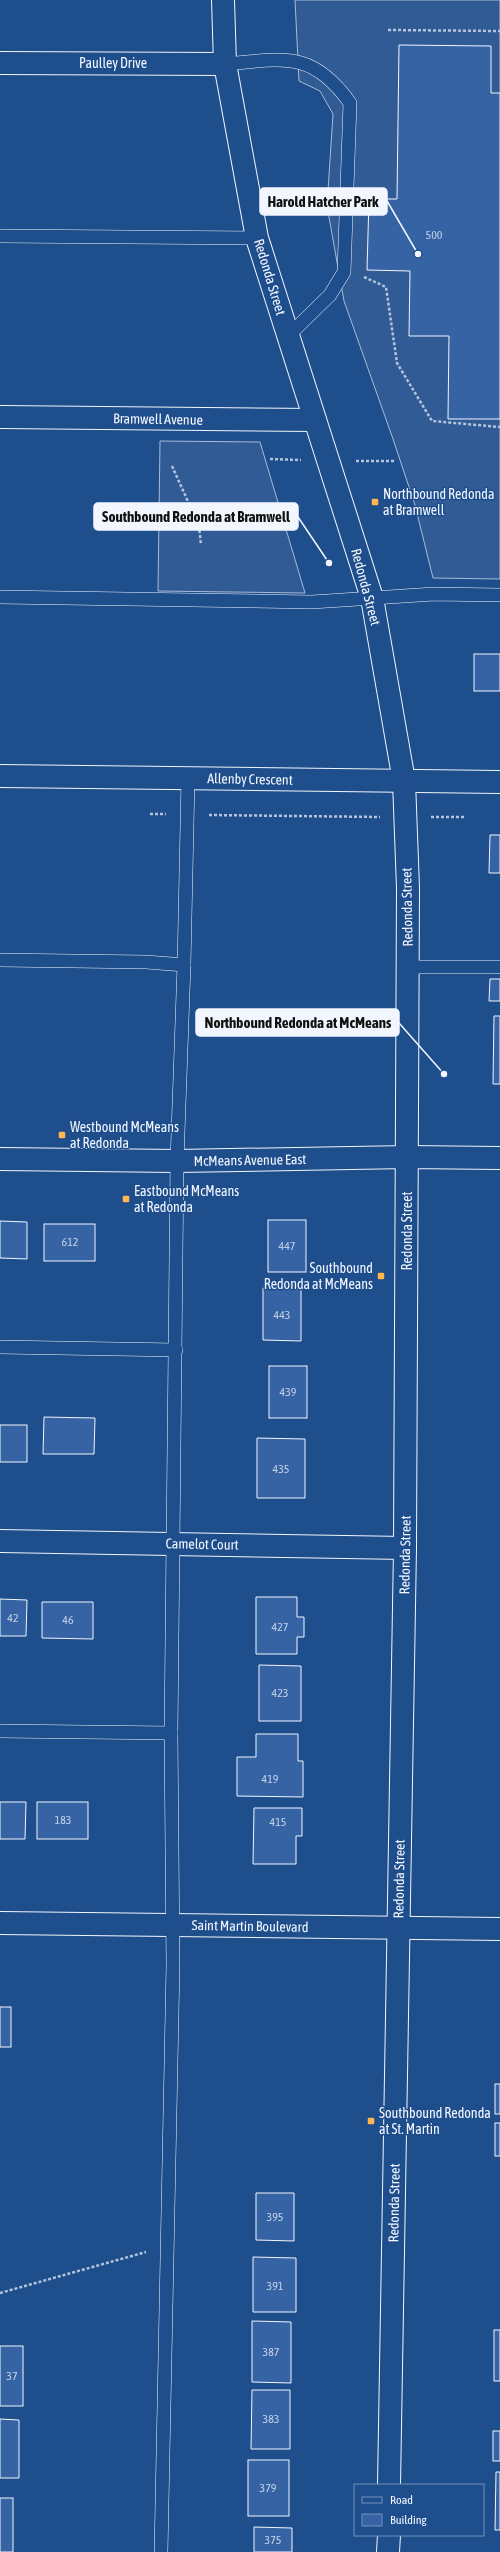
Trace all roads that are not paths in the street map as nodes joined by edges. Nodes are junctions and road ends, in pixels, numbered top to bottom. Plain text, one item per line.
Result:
1 (223, 0) edge
2 (0, 63) edge
3 (225, 64) junction
4 (0, 236) edge
5 (257, 238) junction
6 (288, 336) junction
7 (0, 417) edge
8 (315, 420) junction
9 (500, 595) edge
10 (0, 597) edge
11 (372, 598) junction
12 (0, 776) edge
13 (188, 779) junction
14 (404, 781) junction
15 (500, 782) edge
16 (0, 960) edge
17 (184, 965) junction
18 (408, 967) junction
19 (500, 967) edge
20 (407, 1157) junction
21 (0, 1158) edge
22 (500, 1158) edge
23 (177, 1161) junction
24 (0, 1347) edge
25 (176, 1350) junction
26 (0, 1541) edge
27 (174, 1543) junction
28 (405, 1548) junction
29 (0, 1731) edge
30 (171, 1733) junction
31 (0, 1923) edge
32 (172, 1925) junction
33 (398, 1927) junction
34 (500, 1929) edge
35 (389, 2484) edge
36 (388, 2536) edge
37 (161, 2552) edge
38 (388, 2552) edge

1 - 3 street, Redonda Street
2 - 3 street, Paulley Drive
3 - 5 street, Redonda Street
3 - 6 lane
4 - 5 lane
5 - 6 street, Redonda Street
6 - 8 street, Redonda Street
7 - 8 street, Bramwell Avenue
8 - 11 street, Redonda Street
9 - 11 lane
10 - 11 lane
11 - 14 street, Redonda Street
12 - 13 street, Allenby Crescent
13 - 14 street, Allenby Crescent
13 - 17 lane
14 - 15 street, Allenby Crescent
14 - 18 street, Redonda Street
16 - 17 lane
17 - 23 lane
18 - 19 lane
18 - 20 street, Redonda Street
20 - 22 street, McMeans Avenue East
20 - 23 street, McMeans Avenue East
20 - 28 street, Redonda Street
21 - 23 street, McMeans Avenue East
23 - 25 lane
24 - 25 lane
25 - 27 lane
26 - 27 street, Camelot Court
27 - 28 street, Camelot Court
27 - 30 lane
28 - 33 street, Redonda Street
29 - 30 lane
30 - 32 lane
31 - 32 street, Saint Martin Boulevard
32 - 33 street, Saint Martin Boulevard
32 - 37 lane
33 - 34 street, Saint Martin Boulevard
33 - 35 street, Redonda Street
36 - 38 street

